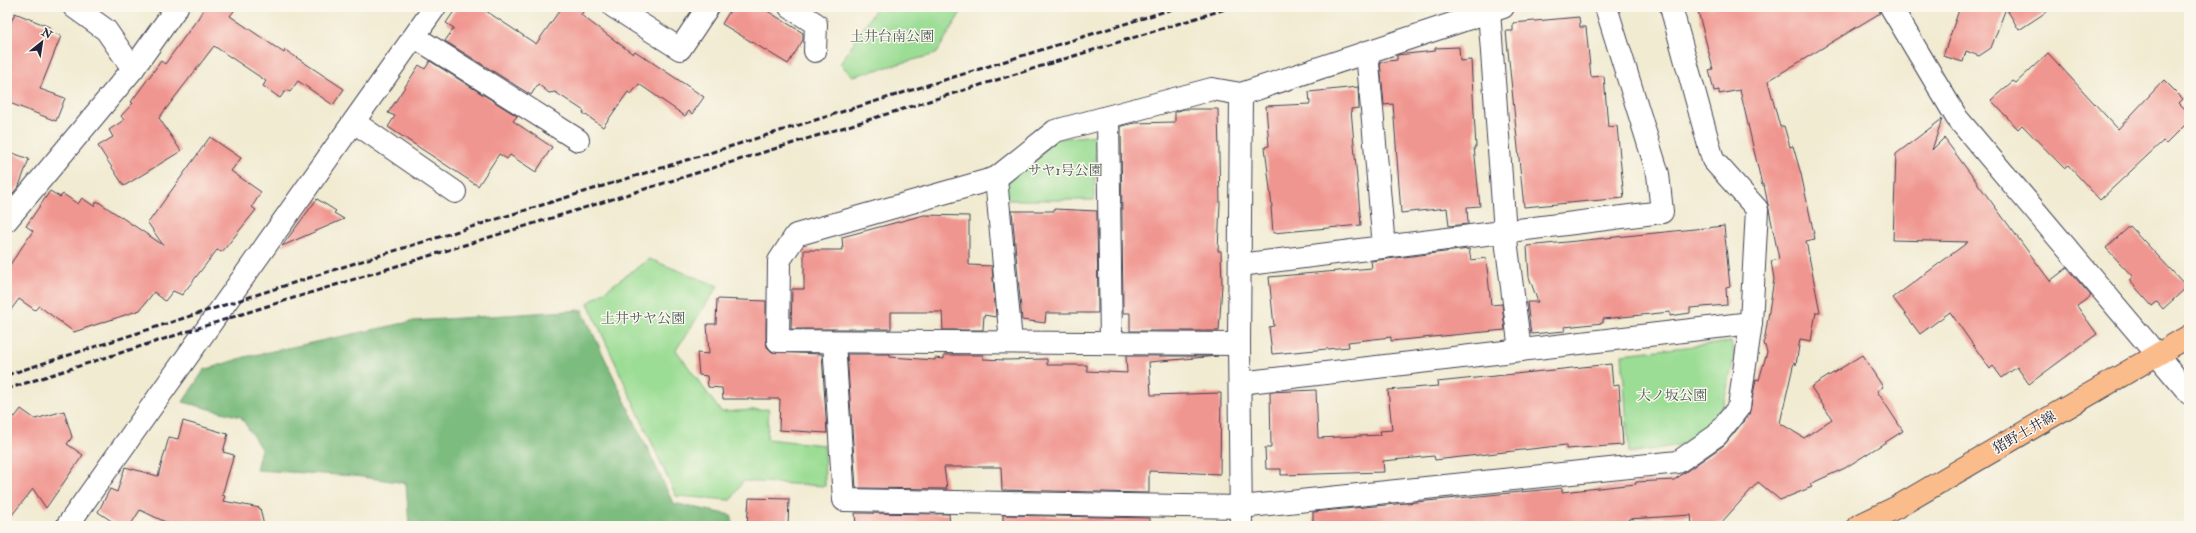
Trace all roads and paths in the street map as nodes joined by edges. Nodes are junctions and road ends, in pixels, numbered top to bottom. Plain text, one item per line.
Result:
1 (74, 7) edge
2 (177, 7) edge
3 (435, 7) edge
4 (614, 7) edge
5 (708, 7) edge
6 (790, 7) edge
7 (1606, 7) edge
8 (1671, 7) edge
9 (1891, 7) edge
10 (1496, 9) edge
11 (414, 37) junction
12 (815, 51) dead end
13 (1367, 52) junction
14 (133, 69) junction
15 (1241, 94) junction
16 (1108, 117) junction
17 (354, 122) junction
18 (578, 140) dead end
19 (996, 178) junction
20 (455, 192) dead end
21 (7, 220) edge
22 (1505, 232) junction
23 (1384, 247) junction
24 (1240, 265) junction
25 (1751, 323) junction
26 (2189, 336) edge
27 (834, 342) junction
28 (1011, 342) junction
29 (1111, 343) junction
30 (1238, 344) junction
31 (1520, 350) junction
32 (2156, 356) junction
33 (1240, 383) junction
34 (2189, 393) edge
35 (1241, 516) edge
36 (67, 526) edge
37 (1858, 526) edge

1 - 14 street
2 - 14 street
3 - 11 street
4 - 5 street
6 - 12 street
7 - 22 street
8 - 25 street
9 - 32 street
10 - 13 street
10 - 22 street
11 - 17 street
11 - 18 street
13 - 15 street
13 - 23 street
14 - 21 street
15 - 16 street
15 - 24 street
16 - 19 street
16 - 29 street
17 - 20 street
17 - 36 street
19 - 27 street
19 - 28 street
22 - 23 street
22 - 31 street
23 - 24 street
24 - 30 street
25 - 31 street
25 - 35 street
26 - 32 main road, 猪野土井線
27 - 28 street
27 - 35 street
28 - 29 street
29 - 30 street
30 - 33 street
31 - 33 street
32 - 34 street
32 - 37 main road, 猪野土井線
33 - 35 street

